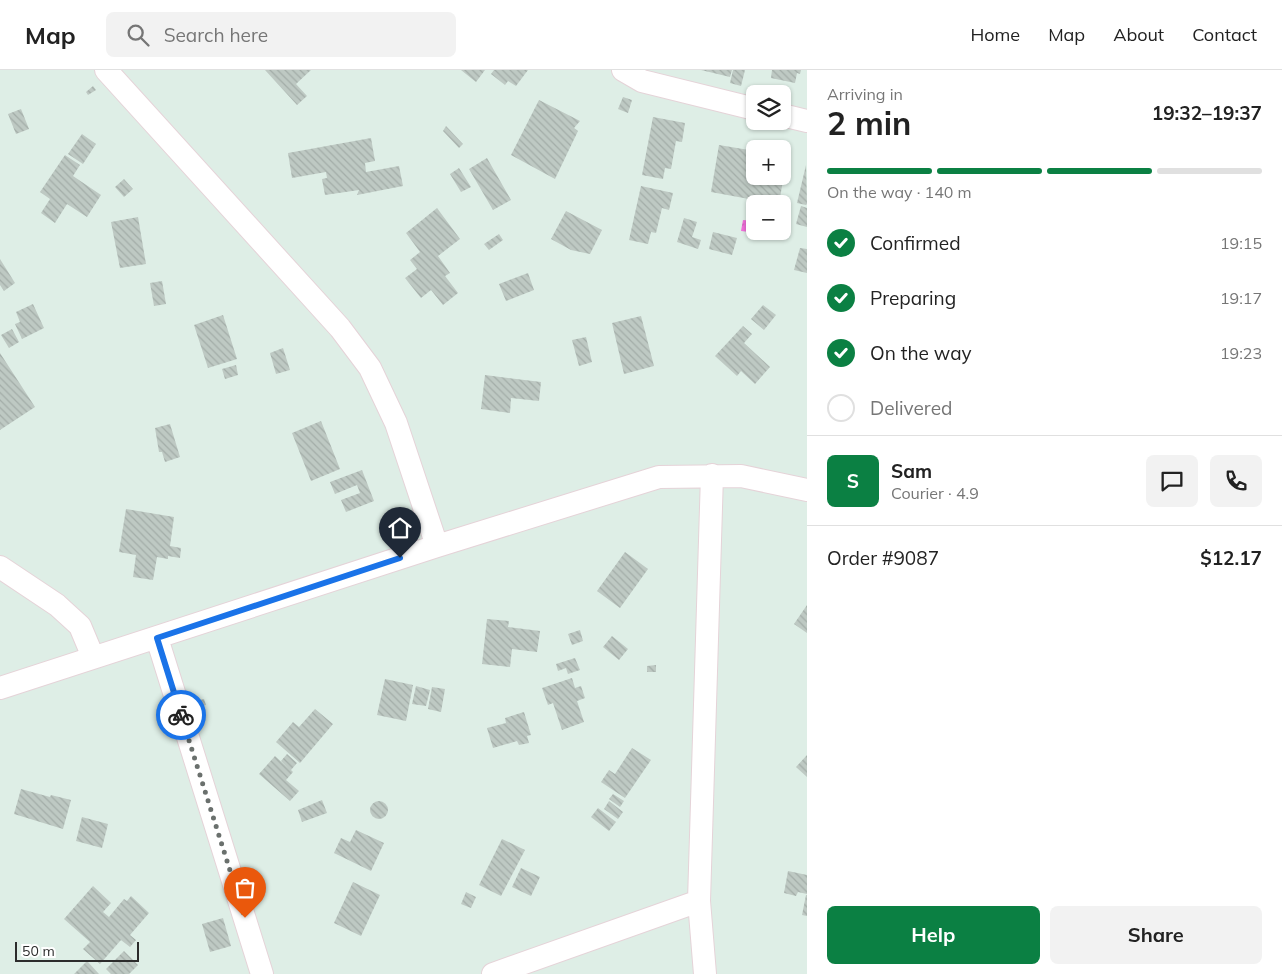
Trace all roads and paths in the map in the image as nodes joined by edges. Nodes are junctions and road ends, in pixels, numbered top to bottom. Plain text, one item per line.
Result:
1 (106, 70) edge
2 (623, 70) edge
3 (675, 80) edge
4 (746, 106) edge
5 (791, 117) edge
6 (807, 121) edge
7 (712, 475) junction
8 (807, 490) edge
9 (437, 546) junction
10 (0, 566) edge
11 (157, 638) junction
12 (94, 657) junction
13 (0, 688) edge
14 (699, 901) junction
15 (262, 974) edge
16 (493, 974) edge
17 (705, 974) edge

1 - 9 street
2 - 3 street
3 - 4 street
5 - 6 street
7 - 8 street
7 - 9 street
7 - 14 street
9 - 11 street
10 - 12 street
11 - 12 street
11 - 15 street
12 - 13 street
14 - 16 street
14 - 17 street

